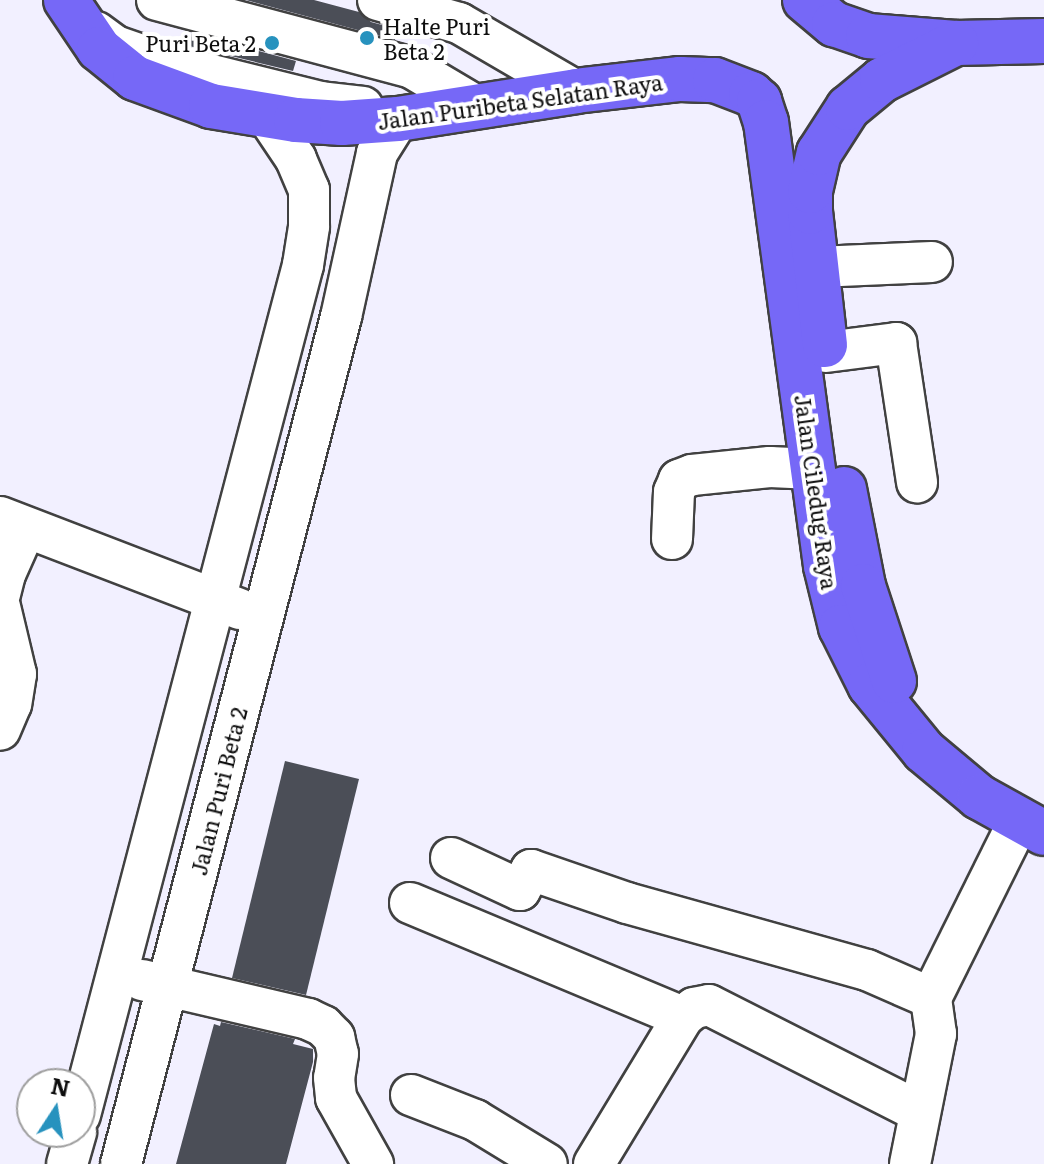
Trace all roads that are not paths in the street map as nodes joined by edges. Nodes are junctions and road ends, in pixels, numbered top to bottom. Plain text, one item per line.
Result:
1 (157, 0) edge
2 (378, 0) edge
3 (805, 0) edge
4 (70, 7) edge
5 (1044, 41) edge
6 (956, 43) junction
7 (576, 91) junction
8 (476, 106) junction
9 (763, 110) joint
10 (267, 116) junction
11 (415, 116) junction
12 (303, 265) junction
13 (817, 267) junction
14 (908, 270) dead end
15 (352, 271) junction
16 (826, 352) junction
17 (264, 413) junction
18 (314, 418) junction
19 (813, 469) junction
20 (917, 482) dead end
21 (13, 522) edge
22 (672, 539) dead end
23 (0, 594) edge
24 (215, 599) junction
25 (0, 607) edge
26 (262, 618) junction
27 (0, 730) edge
28 (961, 783) junction
29 (158, 818) junction
30 (1032, 827) edge
31 (208, 829) junction
32 (451, 858) dead end
33 (410, 903) dead end
34 (117, 974) junction
35 (168, 986) junction
36 (931, 998) junction
37 (683, 1017) junction
38 (92, 1068) edge
39 (411, 1095) dead end
40 (918, 1111) junction
41 (121, 1164) edge
42 (373, 1164) edge
43 (547, 1164) edge
44 (594, 1164) edge
45 (910, 1164) edge

1 - 8 street
2 - 7 street
3 - 6 main road
4 - 10 main road, Jalan Puribeta Selatan Raya
4 - 11 street
5 - 6 main road
6 - 13 main road
7 - 8 main road, Jalan Puribeta Selatan Raya
7 - 9 main road, Jalan Puribeta Selatan Raya
8 - 11 main road, Jalan Puribeta Selatan Raya
9 - 19 main road, Jalan Ciledug Raya
10 - 11 main road, Jalan Puribeta Selatan Raya
10 - 12 street
11 - 15 street, Jalan Puri Beta 2
12 - 15 street
12 - 17 street
13 - 14 street
13 - 16 main road
15 - 18 street, Jalan Puri Beta 2
16 - 20 street
16 - 28 main road
17 - 18 street
17 - 24 street
18 - 26 street, Jalan Puri Beta 2
19 - 22 street
19 - 28 main road, Jalan Ciledug Raya
21 - 23 street
21 - 24 street
24 - 26 street
24 - 29 street
25 - 27 street
26 - 31 street, Jalan Puri Beta 2
28 - 30 main road, Jalan Ciledug Raya
29 - 31 street
29 - 34 street
30 - 36 street
31 - 35 street, Jalan Puri Beta 2
32 - 36 street
33 - 37 street
34 - 35 street
34 - 38 street
35 - 41 street, Jalan Puri Beta 2
35 - 42 street
36 - 40 street
37 - 40 street
37 - 44 street
39 - 43 street
40 - 45 street

